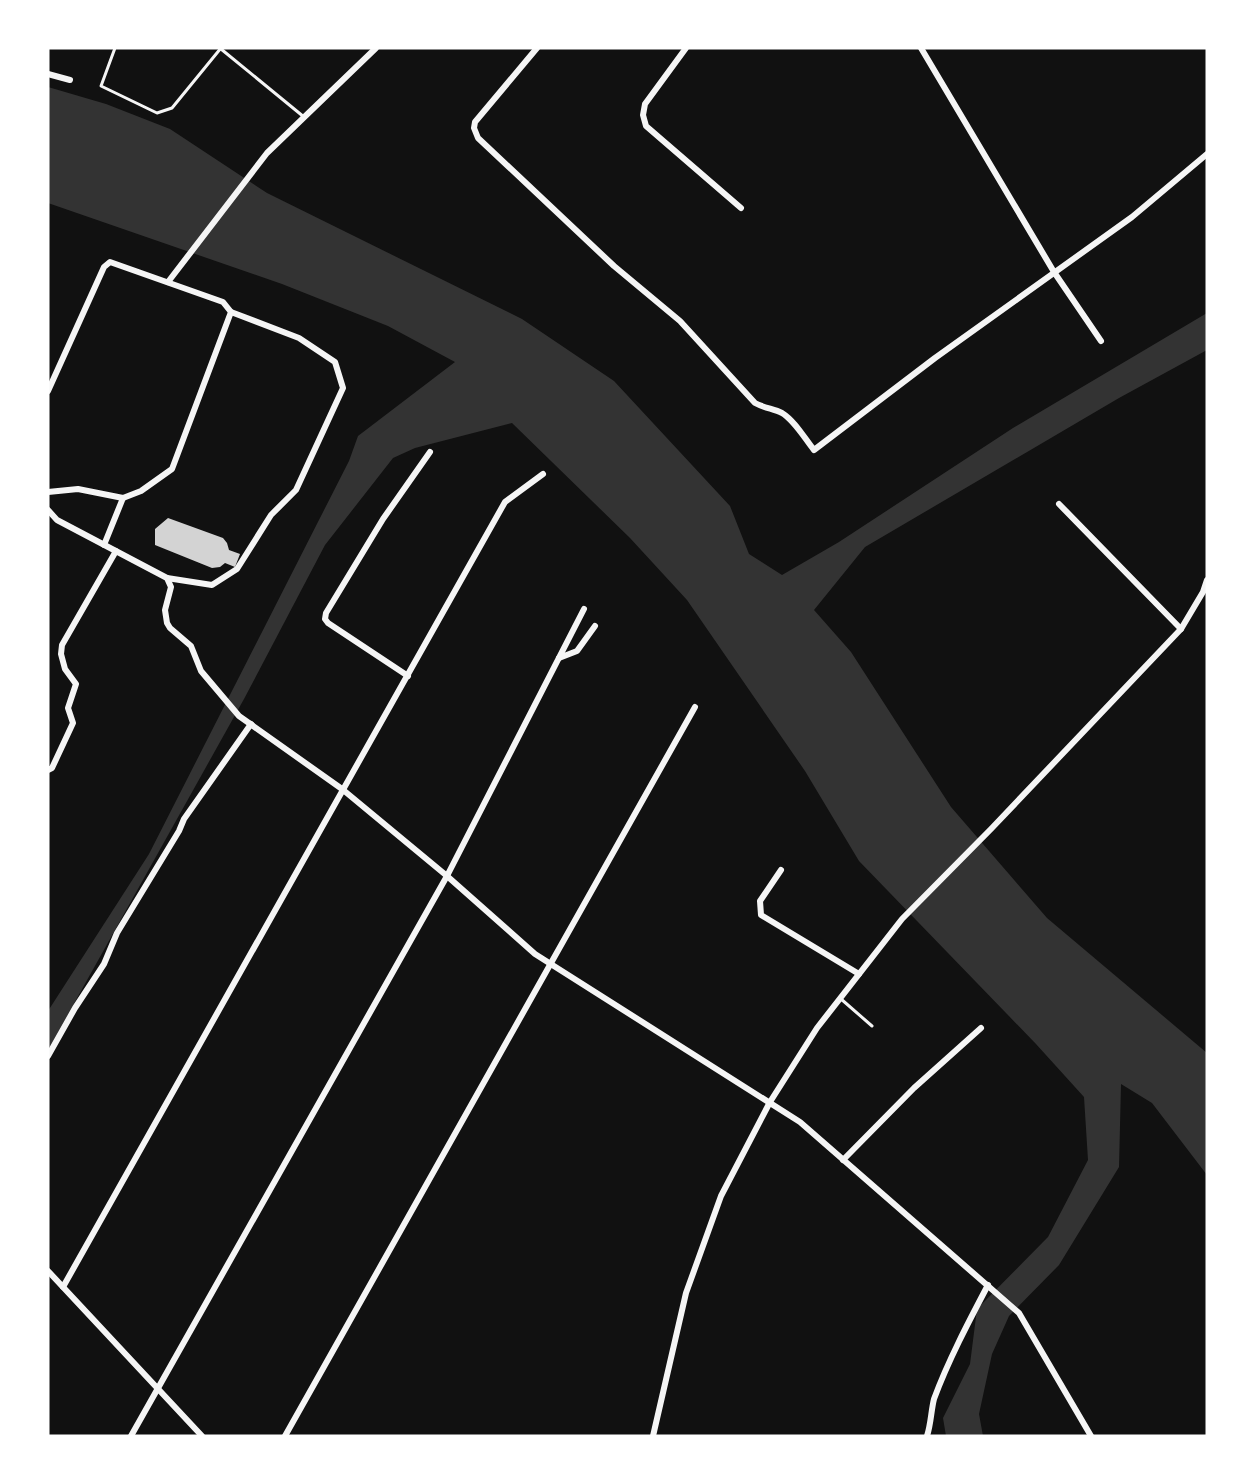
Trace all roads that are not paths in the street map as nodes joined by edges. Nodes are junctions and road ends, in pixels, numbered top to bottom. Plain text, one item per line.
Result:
1 (115, 48) edge
2 (221, 48) edge
3 (376, 48) edge
4 (537, 48) edge
5 (686, 48) edge
6 (921, 48) edge
7 (48, 74) edge
8 (70, 80) dead end
9 (304, 117) junction
10 (1207, 154) edge
11 (741, 208) dead end
12 (1054, 272) junction
13 (168, 282) junction
14 (231, 312) junction
15 (1101, 341) dead end
16 (48, 391) edge
17 (430, 452) dead end
18 (543, 474) dead end
19 (48, 492) edge
20 (123, 498) junction
21 (1059, 504) dead end
22 (48, 510) edge
23 (104, 545) junction
24 (116, 551) junction
25 (167, 578) junction
26 (1207, 580) edge
27 (1205, 593) edge
28 (584, 609) dead end
29 (595, 626) dead end
30 (1181, 629) junction
31 (559, 658) junction
32 (408, 676) junction
33 (695, 707) dead end
34 (251, 724) junction
35 (50, 767) edge
36 (342, 789) junction
37 (781, 870) dead end
38 (447, 876) junction
39 (550, 964) junction
40 (859, 974) junction
41 (841, 999) junction
42 (872, 1026) dead end
43 (981, 1028) dead end
44 (48, 1056) edge
45 (770, 1102) junction
46 (843, 1160) junction
47 (48, 1272) edge
48 (63, 1287) junction
49 (990, 1287) junction
50 (158, 1390) junction
51 (131, 1436) edge
52 (202, 1436) edge
53 (285, 1436) edge
54 (653, 1436) edge
55 (927, 1436) edge
56 (1091, 1436) edge

1 - 2 lane
2 - 9 lane
3 - 9 street
4 - 12 street
5 - 11 street
6 - 12 street
7 - 8 street
9 - 13 street
10 - 12 street
12 - 15 street
13 - 14 street
13 - 16 street
14 - 20 street
14 - 25 street
17 - 32 street
18 - 32 street
19 - 20 street
20 - 23 street
21 - 30 street
22 - 23 street
23 - 24 street
24 - 25 street
24 - 35 street
25 - 34 street
26 - 27 street
27 - 30 street
28 - 31 street
29 - 31 street
30 - 40 street
31 - 38 street
32 - 36 street
33 - 39 street
34 - 36 street
34 - 44 street
36 - 38 street
36 - 48 street
37 - 40 street
38 - 39 street
38 - 50 street
39 - 45 street
39 - 53 street
40 - 41 street
41 - 42 lane
41 - 45 street
43 - 46 street
45 - 46 street
45 - 54 street
46 - 49 street
47 - 48 street
48 - 50 street
49 - 55 street
49 - 56 street
50 - 51 street
50 - 52 street

